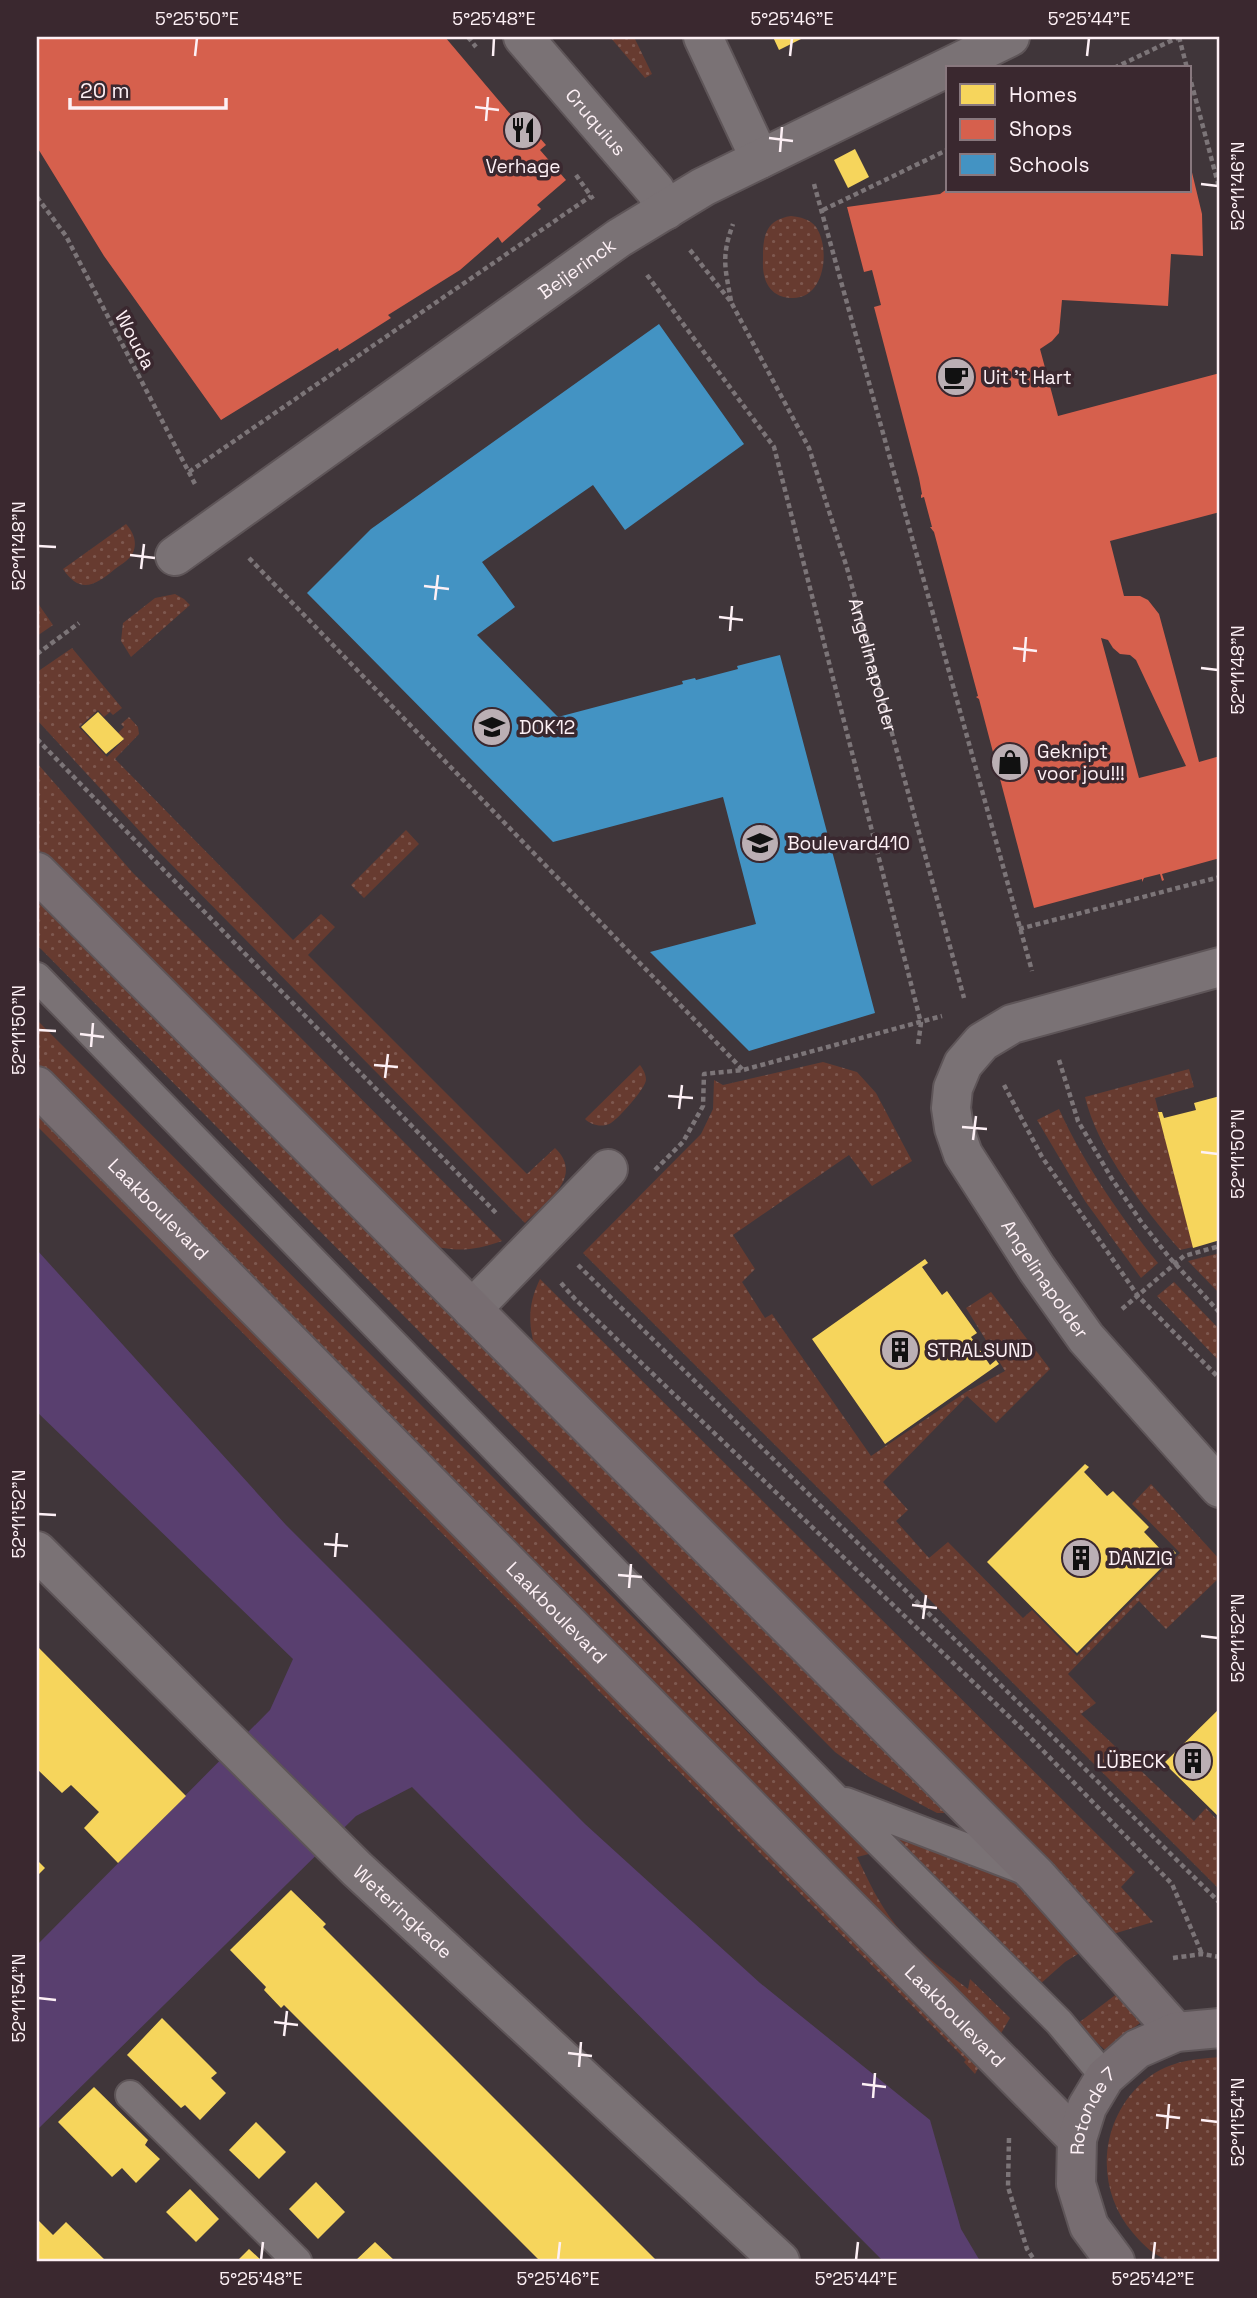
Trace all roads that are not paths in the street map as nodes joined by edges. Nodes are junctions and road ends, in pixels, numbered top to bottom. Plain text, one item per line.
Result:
1 (523, 37) edge
2 (703, 37) edge
3 (1010, 37) edge
4 (951, 66) edge
5 (946, 68) edge
6 (760, 159) junction
7 (666, 210) junction
8 (175, 556) dead end
9 (37, 872) edge
10 (1220, 967) edge
11 (37, 977) edge
12 (37, 1086) edge
13 (608, 1170) dead end
14 (472, 1309) junction
15 (1220, 1488) edge
16 (37, 1551) edge
17 (835, 1798) junction
18 (1036, 1875) junction
19 (1220, 2028) edge
20 (1176, 2032) junction
21 (1105, 2077) junction
22 (130, 2095) dead end
23 (1077, 2139) junction
24 (297, 2261) edge
25 (780, 2261) edge
26 (1115, 2261) edge

1 - 7 street, Cruquius
2 - 6 street
3 - 4 street, Beijerinck
5 - 6 street, Beijerinck
6 - 7 street, Beijerinck
7 - 8 street, Beijerinck
9 - 14 main road
10 - 15 street, Angelinapolder
11 - 17 lane
12 - 23 main road, Laakboulevard
13 - 14 street
14 - 18 main road
16 - 25 street, Weteringkade
17 - 18 lane
17 - 21 lane
18 - 20 main road
19 - 20 main road, Rotonde 7
20 - 21 main road, Rotonde 7
21 - 23 main road, Rotonde 7
22 - 24 lane
23 - 26 main road, Rotonde 7

